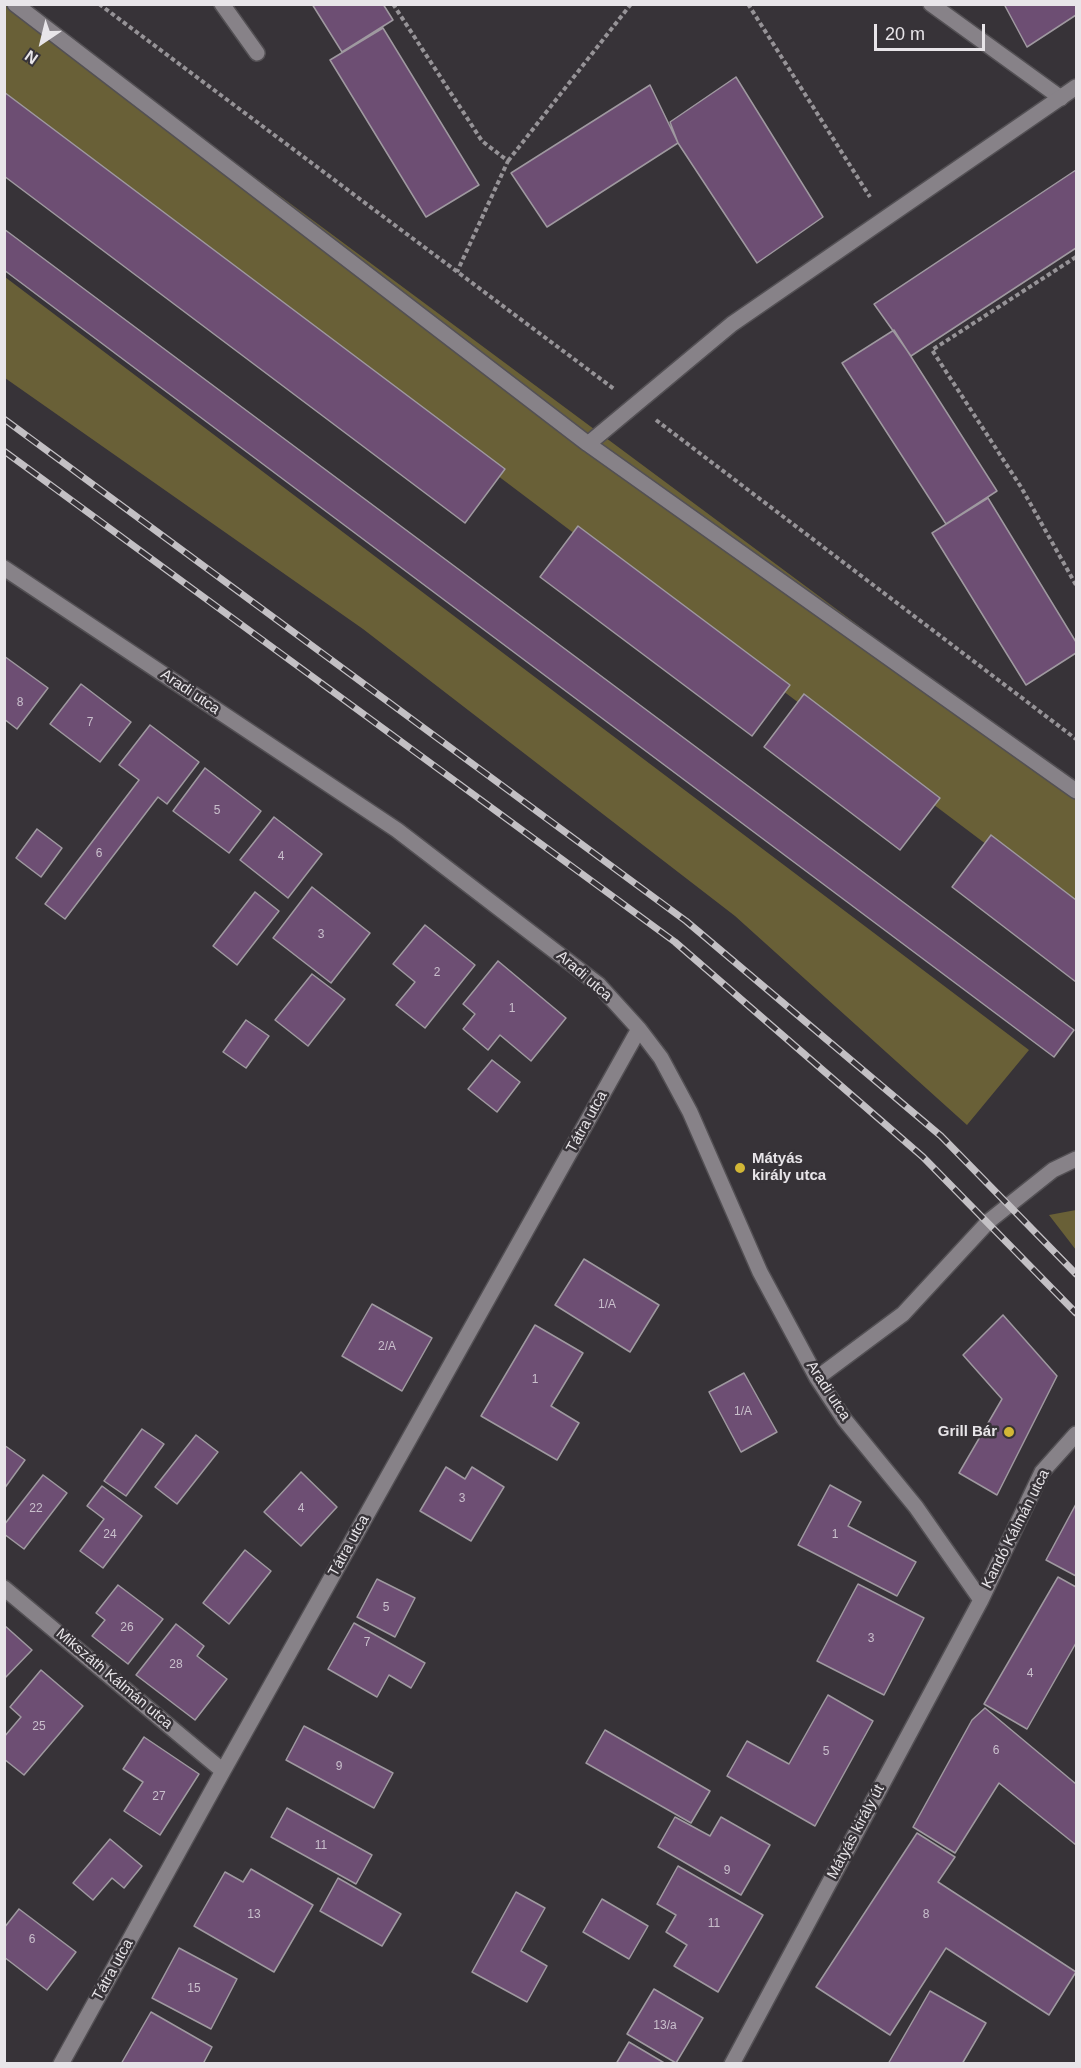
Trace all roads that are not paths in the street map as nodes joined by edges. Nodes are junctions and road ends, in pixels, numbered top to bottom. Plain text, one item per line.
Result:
1 (15, 4) edge
2 (222, 4) edge
3 (931, 4) edge
4 (258, 53) dead end
5 (1077, 87) edge
6 (1061, 98) junction
7 (588, 444) junction
8 (4, 568) edge
9 (1077, 791) edge
10 (639, 1029) junction
11 (1077, 1159) edge
12 (817, 1377) junction
13 (1077, 1434) edge
14 (4, 1588) edge
15 (981, 1600) junction
16 (223, 1771) junction
17 (61, 2064) edge
18 (732, 2064) edge

1 - 7 street
2 - 4 street
3 - 6 street
5 - 6 street
6 - 7 street
7 - 9 street
8 - 10 street, Aradi utca
10 - 12 street, Aradi utca
10 - 16 street, Tátra utca
11 - 12 street
12 - 15 street, Aradi utca
13 - 15 street, Kandó Kálmán utca
14 - 16 street, Mikszáth Kálmán utca
15 - 18 street, Mátyás király út
16 - 17 street, Tátra utca

